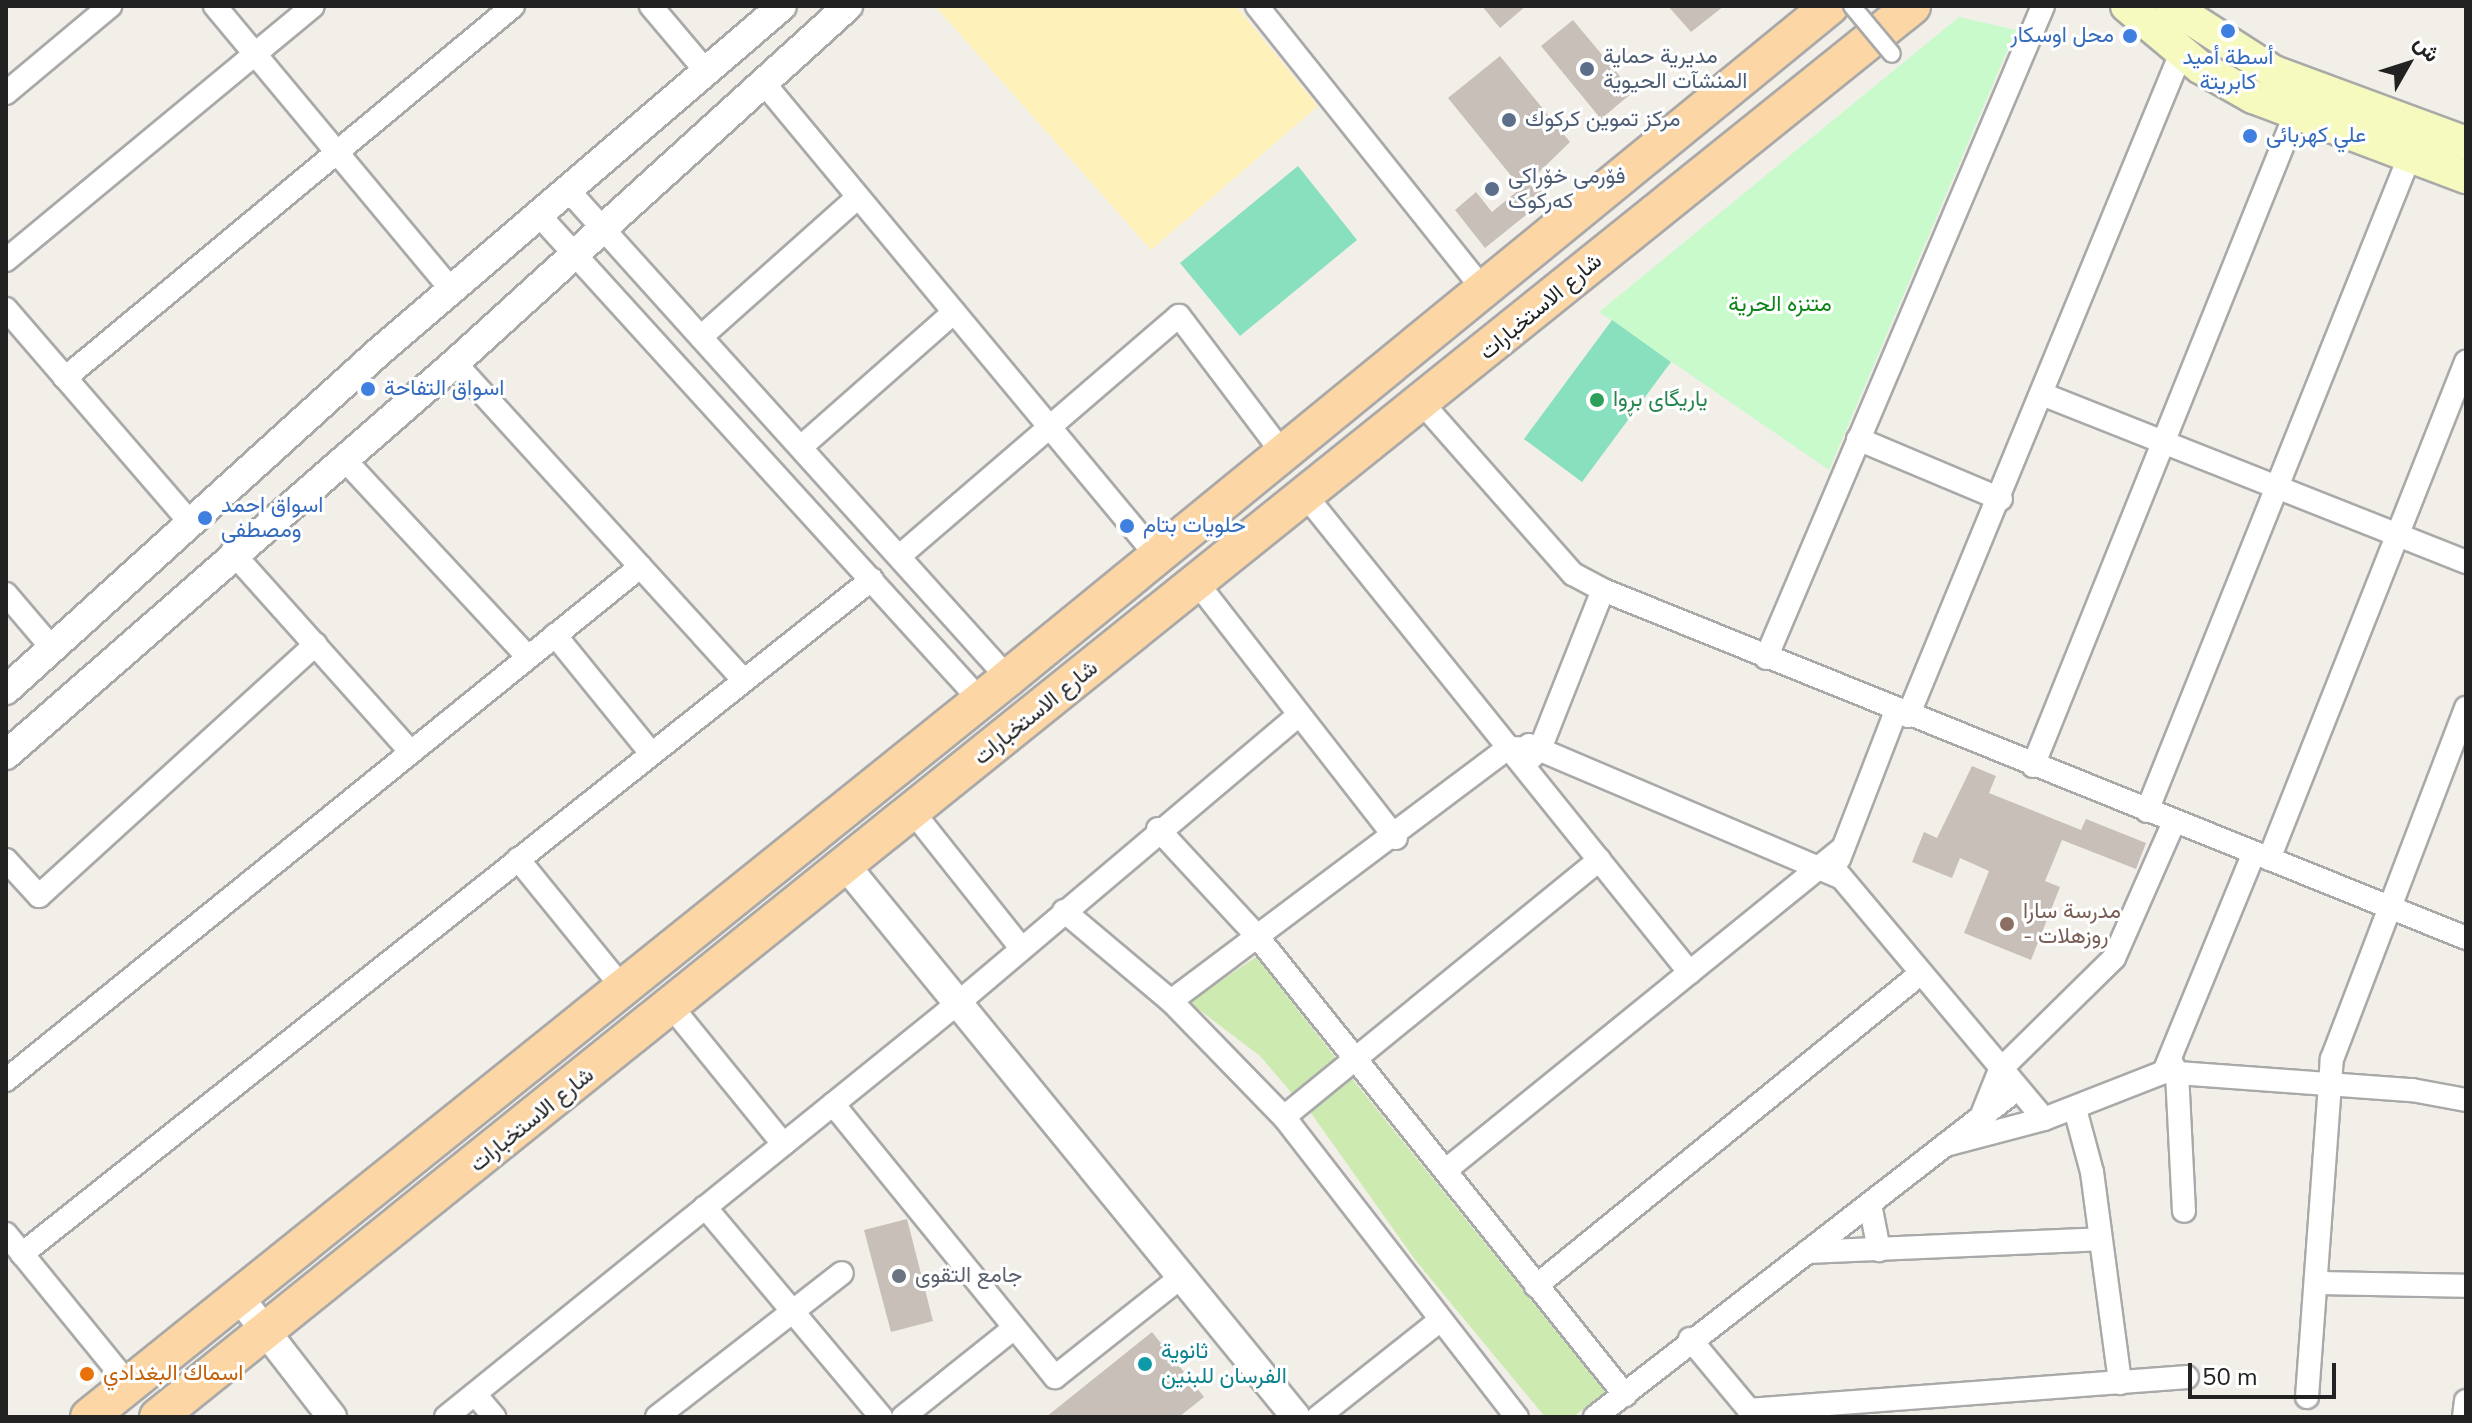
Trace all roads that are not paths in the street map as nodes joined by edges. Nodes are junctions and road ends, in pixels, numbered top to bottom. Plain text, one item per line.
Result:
1 (110, 6) edge
2 (215, 6) edge
3 (313, 6) edge
4 (513, 6) edge
5 (651, 6) edge
6 (782, 6) edge
7 (848, 6) edge
8 (1257, 6) edge
9 (1830, 6) edge
10 (1852, 6) edge
11 (1912, 6) edge
12 (2043, 6) edge
13 (2127, 6) edge
14 (2177, 8) edge
15 (255, 52) junction
16 (2181, 53) junction
17 (1892, 54) dead end
18 (705, 70) junction
19 (763, 82) junction
20 (6, 93) edge
21 (2295, 115) junction
22 (1681, 129) junction
23 (2466, 143) edge
24 (340, 150) junction
25 (2410, 155) junction
26 (1711, 166) junction
27 (2466, 177) edge
28 (569, 191) junction
29 (858, 197) junction
30 (539, 215) junction
31 (601, 225) junction
32 (572, 252) junction
33 (6, 260) edge
34 (1483, 289) junction
35 (453, 292) junction
36 (6, 309) edge
37 (954, 312) junction
38 (702, 336) junction
39 (2466, 362) edge
40 (455, 363) junction
41 (65, 378) junction
42 (2042, 394) junction
43 (1423, 404) junction
44 (1048, 425) junction
45 (1858, 439) junction
46 (2161, 441) junction
47 (801, 447) junction
48 (1282, 452) junction
49 (343, 458) junction
50 (2277, 487) junction
51 (1306, 496) junction
52 (2001, 499) junction
53 (189, 521) junction
54 (2398, 535) junction
55 (232, 552) junction
56 (902, 554) junction
57 (1156, 555) junction
58 (2466, 562) edge
59 (640, 567) junction
60 (872, 579) junction
61 (1198, 584) junction
62 (1603, 590) junction
63 (6, 594) edge
64 (555, 635) junction
65 (316, 644) junction
66 (52, 648) junction
67 (528, 657) junction
68 (1766, 658) junction
69 (742, 678) junction
70 (1008, 678) junction
71 (6, 690) edge
72 (980, 700) junction
73 (2466, 708) edge
74 (1902, 714) junction
75 (1299, 715) junction
76 (1509, 748) junction
77 (1540, 749) junction
78 (411, 752) junction
79 (651, 753) junction
80 (6, 755) edge
81 (2033, 766) junction
82 (2147, 811) junction
83 (913, 812) junction
84 (2174, 822) junction
85 (1158, 829) junction
86 (1396, 838) junction
87 (2262, 856) junction
88 (518, 859) junction
89 (6, 860) edge
90 (1599, 860) junction
91 (1833, 865) junction
92 (846, 866) junction
93 (2387, 907) junction
94 (1064, 911) junction
95 (1256, 935) junction
96 (2466, 938) edge
97 (1021, 948) junction
98 (1690, 973) junction
99 (1921, 973) junction
100 (622, 987) junction
101 (1171, 1001) junction
102 (958, 1003) junction
103 (671, 1006) junction
104 (1354, 1058) junction
105 (2170, 1068) junction
106 (2000, 1070) junction
107 (6, 1080) edge
108 (2330, 1083) junction
109 (2016, 1090) junction
110 (2466, 1100) edge
111 (833, 1104) junction
112 (2075, 1109) junction
113 (1284, 1117) junction
114 (1981, 1117) junction
115 (2044, 1119) junction
116 (783, 1144) junction
117 (1945, 1145) junction
118 (1446, 1170) junction
119 (1870, 1204) junction
120 (705, 1207) junction
121 (2184, 1211) dead end
122 (6, 1234) edge
123 (2100, 1239) junction
124 (1879, 1250) junction
125 (1807, 1252) junction
126 (22, 1254) junction
127 (842, 1273) dead end
128 (1181, 1277) junction
129 (2316, 1283) junction
130 (1536, 1286) junction
131 (2466, 1286) edge
132 (239, 1297) junction
133 (792, 1312) junction
134 (1439, 1321) junction
135 (1014, 1328) junction
136 (266, 1332) junction
137 (1690, 1339) junction
138 (2187, 1377) dead end
139 (2120, 1383) junction
140 (129, 1385) junction
141 (475, 1394) junction
142 (1625, 1395) junction
143 (2307, 1397) dead end
144 (2466, 1401) edge
145 (1898, 1410) edge
146 (1842, 1411) edge
147 (1752, 1414) edge
148 (163, 1415) edge
149 (89, 1417) edge
150 (332, 1417) edge
151 (446, 1417) edge
152 (494, 1417) edge
153 (657, 1417) edge
154 (881, 1417) edge
155 (903, 1417) edge
156 (1296, 1417) edge
157 (1318, 1417) edge
158 (1517, 1417) edge
159 (1595, 1417) edge
160 (2464, 1417) edge

1 - 20 street
2 - 15 street
3 - 15 street
4 - 24 street
5 - 18 street
6 - 18 street
7 - 19 street
8 - 34 street
9 - 22 main road, شارع الاستخبارات
10 - 17 street, bridge
11 - 26 main road, شارع الاستخبارات
12 - 45 street
13 - 16 main road
14 - 23 main road
15 - 24 street
15 - 33 street
16 - 21 main road
16 - 42 street
18 - 28 street
19 - 29 street
19 - 31 street
21 - 25 main road
21 - 46 street
22 - 26 main road
22 - 34 main road, شارع الاستخبارات
24 - 35 street
24 - 41 street
25 - 27 main road
25 - 50 street
26 - 43 main road, شارع الاستخبارات
28 - 30 street
28 - 31 street
29 - 37 street
29 - 38 street
30 - 32 street
30 - 35 street
31 - 32 street
31 - 38 street
32 - 40 street
32 - 60 street
34 - 48 main road, شارع الاستخبارات
35 - 53 street
36 - 41 street
37 - 44 street
37 - 47 street
38 - 47 street
39 - 54 street
40 - 49 street
40 - 59 street
41 - 53 street
42 - 46 street
42 - 52 street
43 - 51 main road, شارع الاستخبارات
43 - 62 street
44 - 48 street
44 - 56 street
44 - 57 street
45 - 52 street
45 - 68 street
46 - 50 street
46 - 81 street
47 - 56 street
48 - 57 main road, شارع الاستخبارات
49 - 55 street
49 - 67 street
50 - 54 street
50 - 82 street
51 - 61 main road, شارع الاستخبارات
51 - 76 street
52 - 74 street
53 - 66 street
54 - 58 street
54 - 87 street
55 - 65 street
55 - 80 street
56 - 70 street
57 - 70 main road, شارع الاستخبارات
59 - 64 street
59 - 69 street
60 - 69 street
60 - 72 street
61 - 75 street
61 - 83 main road, شارع الاستخبارات
62 - 68 street
62 - 77 street
63 - 66 street
64 - 67 street
64 - 79 street
65 - 78 street
65 - 89 street
66 - 71 street
67 - 78 street
68 - 74 street
69 - 79 street
70 - 72 main road, شارع الاستخبارات
72 - 100 main road, شارع الاستخبارات
73 - 93 street
74 - 81 street
74 - 91 street
75 - 85 street
75 - 86 street
76 - 77 street
76 - 77 street
76 - 86 street
76 - 90 street
77 - 91 street
78 - 107 street
79 - 88 street
81 - 82 street
82 - 84 street
83 - 92 main road, شارع الاستخبارات
83 - 97 street
84 - 87 street
84 - 106 street
85 - 94 street
85 - 95 street
86 - 95 street
87 - 93 street
87 - 105 street
88 - 100 street
88 - 126 street
90 - 98 street
90 - 104 street
91 - 98 street
91 - 99 street
92 - 102 street
92 - 103 main road, شارع الاستخبارات
93 - 96 street
93 - 108 street
94 - 97 street
94 - 101 street
95 - 101 street
95 - 104 street
97 - 102 street
98 - 118 street
99 - 106 street
99 - 130 street
100 - 132 main road, شارع الاستخبارات
101 - 113 street
102 - 111 street
102 - 128 street
103 - 116 street
103 - 136 main road, شارع الاستخبارات
104 - 113 street
104 - 118 street
105 - 108 street
105 - 112 street
105 - 121 street
106 - 109 street
106 - 114 street
108 - 110 street
108 - 129 street
109 - 114 street
109 - 115 street
111 - 116 street
111 - 135 street
112 - 115 street
112 - 123 street
113 - 134 street
114 - 117 street
115 - 117 street
116 - 120 street
117 - 119 street
118 - 130 street
119 - 124 street
119 - 125 street
120 - 133 street
120 - 141 street
122 - 126 street
123 - 124 street
123 - 139 street
124 - 125 street
125 - 137 street
126 - 140 street
127 - 133 street
128 - 135 street
128 - 156 street
129 - 131 street
129 - 143 street
130 - 142 street
132 - 136 street
132 - 140 main road, شارع الاستخبارات
133 - 153 street
133 - 154 street
134 - 157 street
134 - 158 street
135 - 155 street
136 - 148 main road, شارع الاستخبارات
136 - 150 street
137 - 142 street
137 - 147 street
138 - 139 street
139 - 145 street
140 - 149 main road, شارع الاستخبارات
141 - 151 street
141 - 152 street
142 - 159 street
144 - 160 street
145 - 146 street
146 - 147 street

